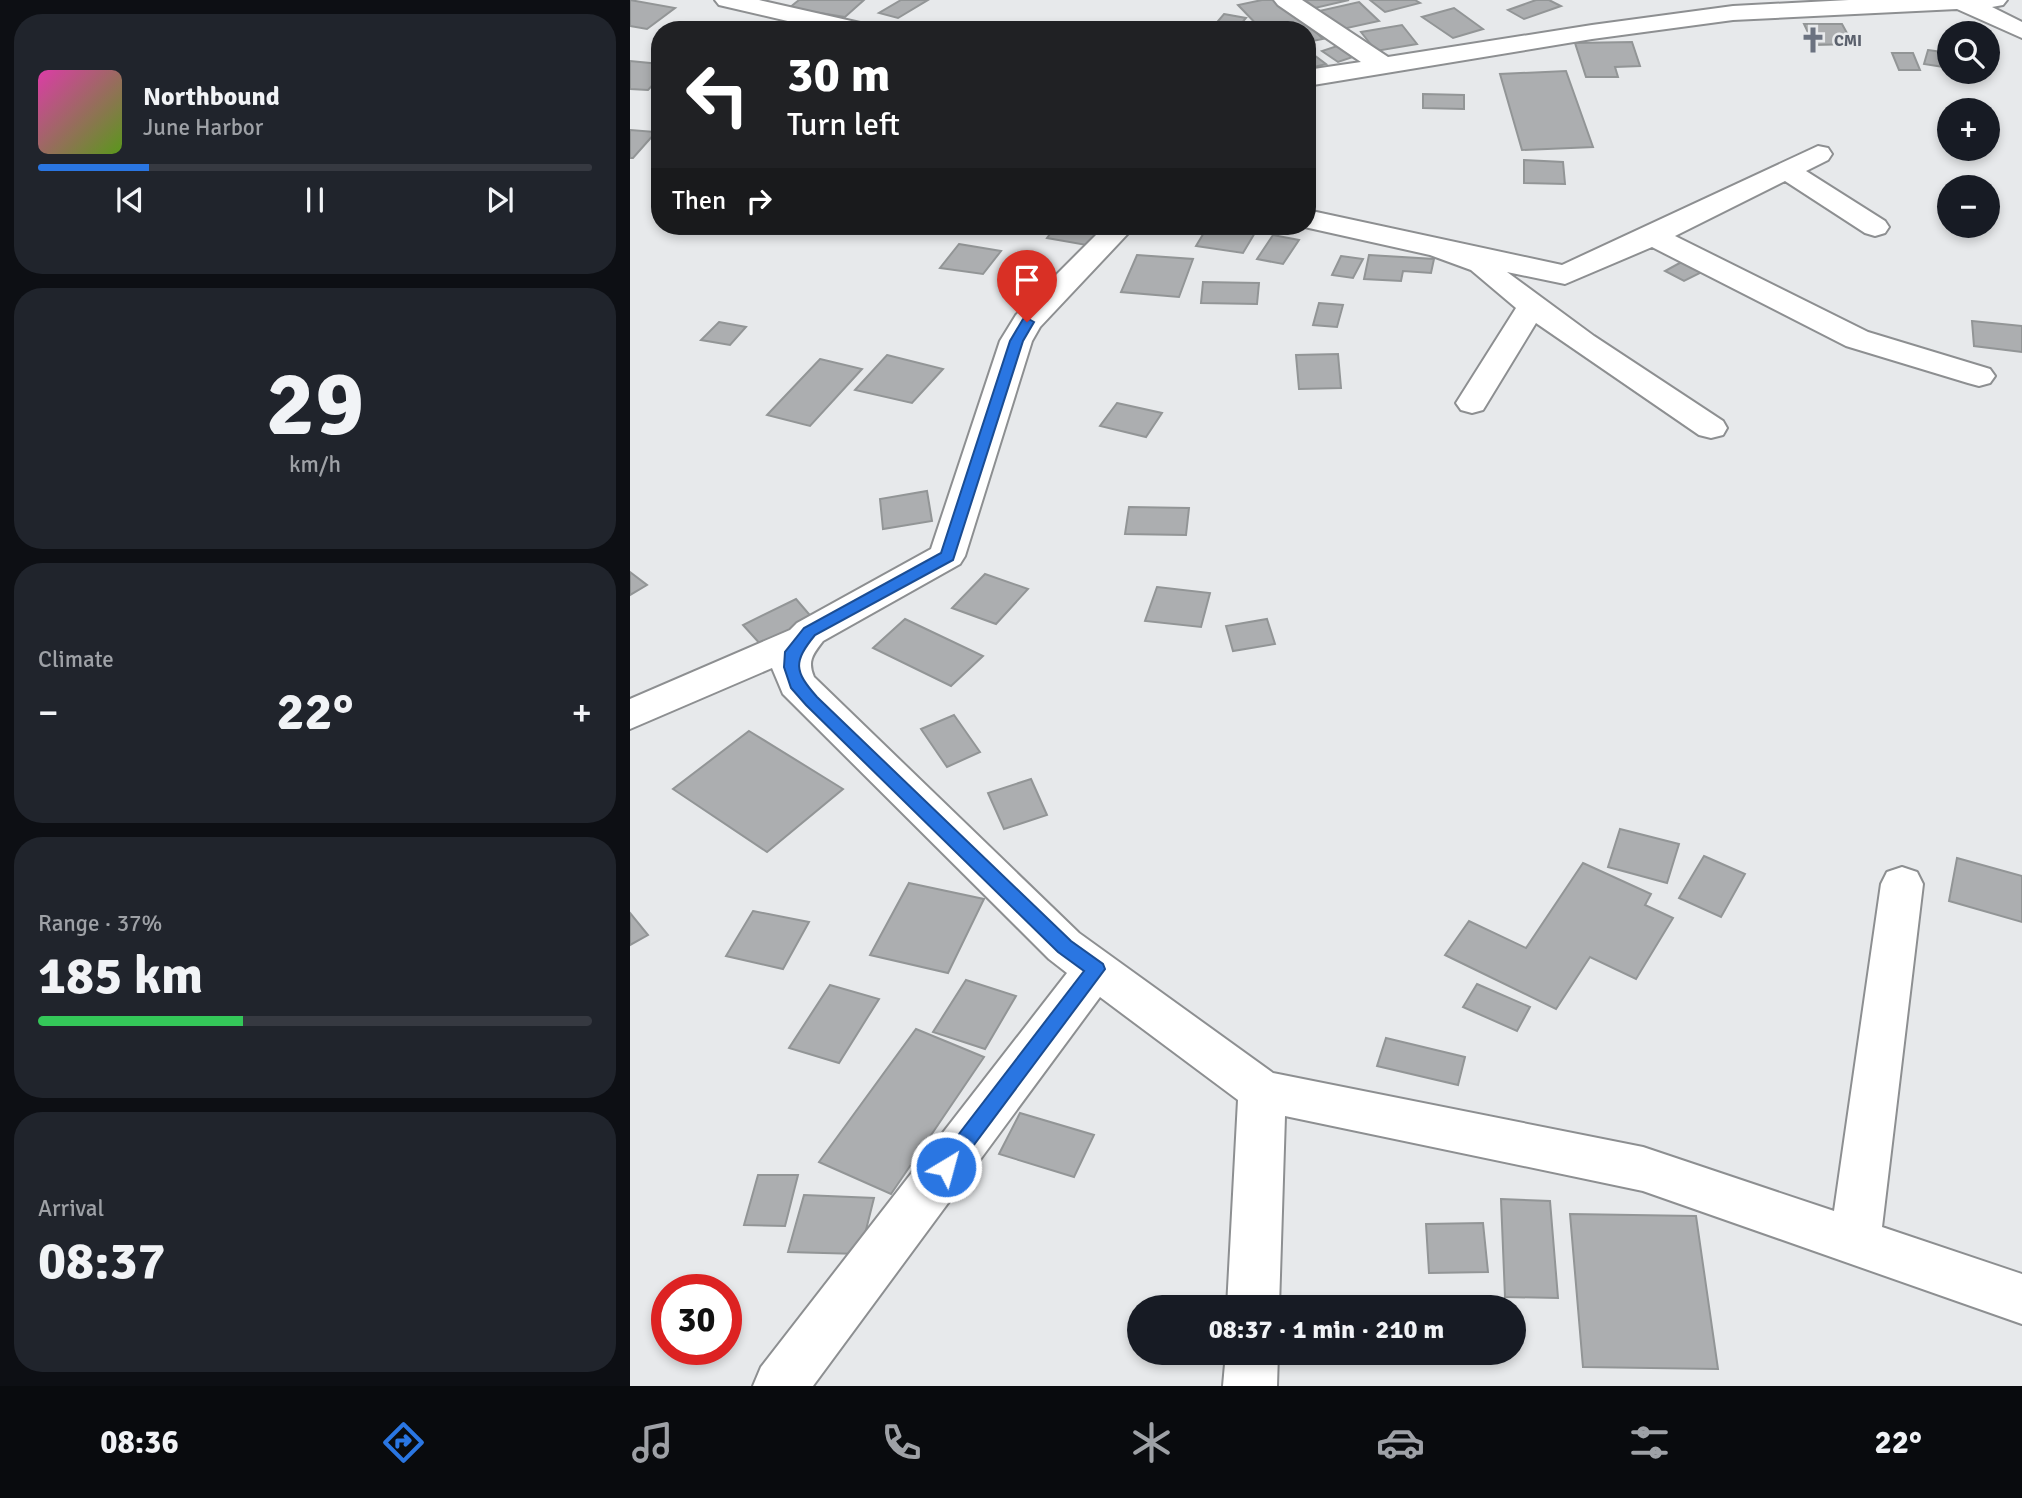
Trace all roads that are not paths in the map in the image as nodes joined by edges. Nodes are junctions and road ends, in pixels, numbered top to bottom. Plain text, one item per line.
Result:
1 (727, 0) edge
2 (1286, 0) edge
3 (1703, 0) edge
4 (1995, 0) edge
5 (1864, 3) edge
6 (1963, 3) junction
7 (760, 7) junction
8 (1733, 13) junction
9 (744, 21) edge
10 (821, 21) edge
11 (2022, 31) edge
12 (1384, 66) junction
13 (1316, 77) edge
14 (1818, 154) dead end
15 (1786, 170) junction
16 (1316, 221) edge
17 (1875, 227) dead end
18 (1112, 235) edge
19 (1653, 236) junction
20 (1449, 252) junction
21 (1533, 303) junction
22 (1979, 376) dead end
23 (1472, 403) dead end
24 (1711, 428) dead end
25 (799, 641) junction
26 (630, 715) edge
27 (1902, 884) dead end
28 (1096, 969) junction
29 (1262, 1091) junction
30 (1855, 1242) junction
31 (1254, 1295) edge
32 (2022, 1299) edge
33 (1251, 1365) edge
34 (780, 1386) edge
35 (1250, 1386) edge

1 - 7 street
2 - 12 street
3 - 8 street
4 - 6 street
5 - 6 street
5 - 8 street
6 - 11 street
7 - 9 street
7 - 10 street
8 - 12 street
12 - 13 street
14 - 15 street
15 - 17 street
15 - 19 street
16 - 20 street
18 - 25 street
19 - 20 street
19 - 22 street
20 - 21 street
21 - 23 street
21 - 24 street
25 - 26 street
25 - 28 street
27 - 30 street
28 - 29 street
28 - 34 street
29 - 30 street
29 - 31 street
30 - 32 street
33 - 35 street

